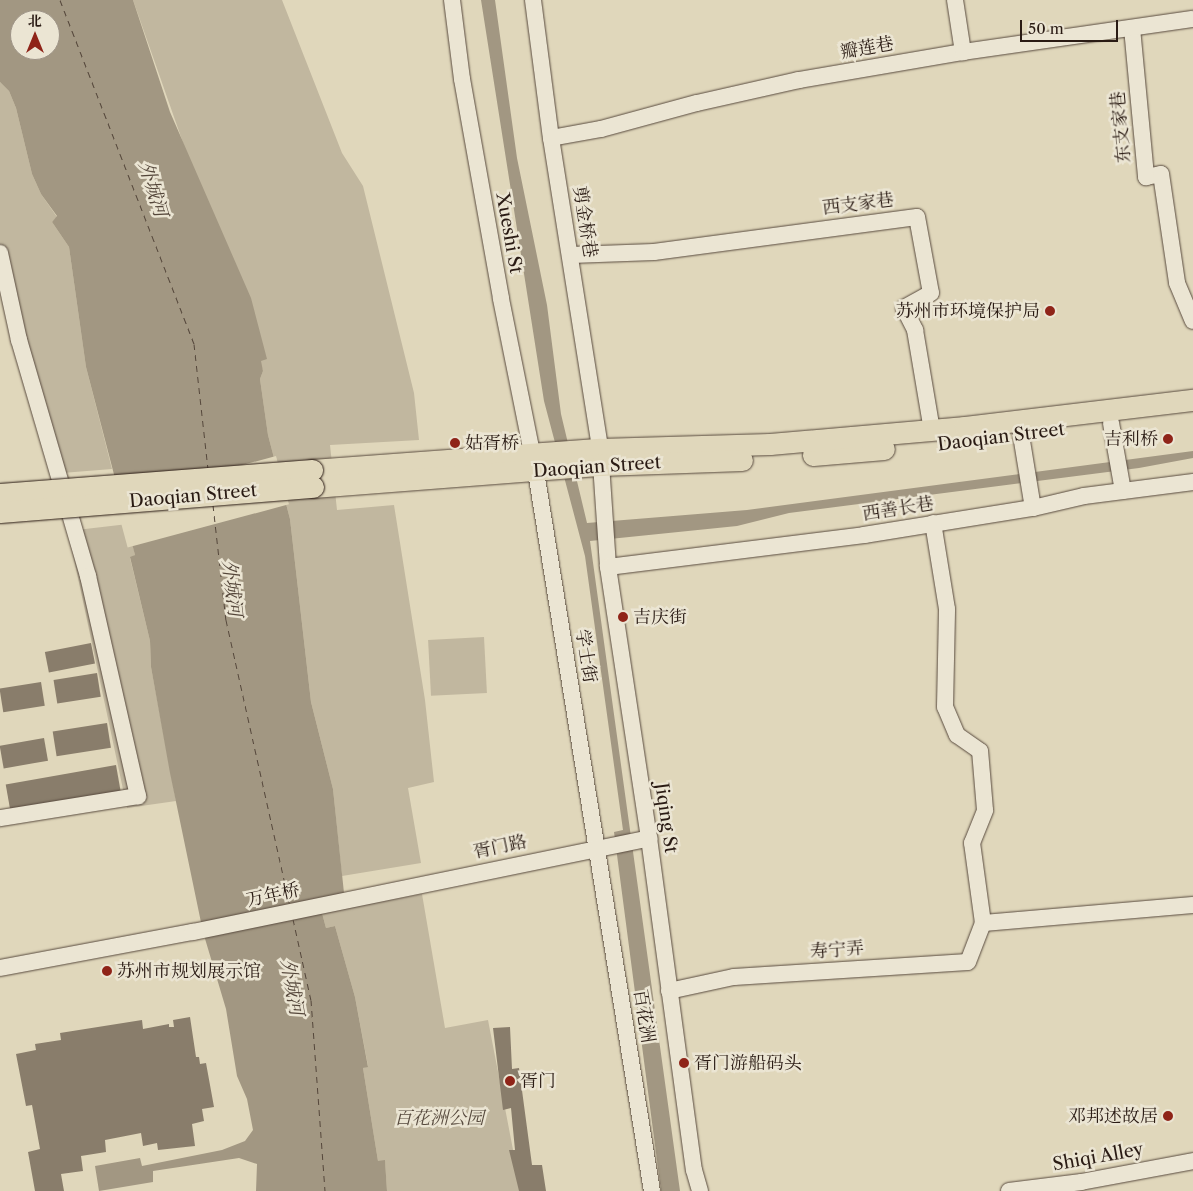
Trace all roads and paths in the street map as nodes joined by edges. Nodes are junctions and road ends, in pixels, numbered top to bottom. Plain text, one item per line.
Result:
1 (452, 0) edge
2 (533, 0) edge
3 (956, 0) edge
4 (1193, 19) edge
5 (1132, 28) junction
6 (962, 52) junction
7 (551, 138) junction
8 (0, 253) edge
9 (571, 255) junction
10 (1193, 321) edge
11 (1193, 400) edge
12 (1193, 414) edge
13 (1111, 423) junction
14 (932, 430) junction
15 (1021, 435) junction
16 (600, 457) junction
17 (542, 462) junction
18 (313, 478) junction
19 (1193, 482) edge
20 (1123, 491) junction
21 (0, 494) edge
22 (1033, 508) junction
23 (0, 512) edge
24 (933, 523) junction
25 (608, 568) junction
26 (0, 818) edge
27 (646, 838) junction
28 (602, 846) junction
29 (360, 897) joint
30 (1193, 905) edge
31 (983, 923) junction
32 (0, 968) edge
33 (669, 991) junction
34 (1193, 1161) edge
35 (1082, 1187) edge
36 (652, 1191) edge
37 (700, 1191) edge
38 (1009, 1191) edge

1 - 17 street, Xueshi St
2 - 7 street, 剪金桥巷
3 - 6 street
4 - 5 street, 瓣莲巷
5 - 6 street, 瓣莲巷
5 - 10 street, 东支家巷
6 - 7 street, 瓣莲巷
7 - 9 street, 剪金桥巷
8 - 26 street
9 - 14 street, 西支家巷
9 - 16 street, 剪金桥巷
11 - 14 main road, Daoqian Street
12 - 13 main road, Daoqian Street
13 - 15 main road, Daoqian Street
13 - 20 street
14 - 16 main road, Daoqian Street
15 - 16 main road, Daoqian Street
15 - 22 street
16 - 17 main road, Daoqian Street
16 - 25 street, Jiqing St
17 - 18 main road, Daoqian Street
17 - 28 street, 学士街
18 - 21 main road, Daoqian Street, bridge
18 - 23 main road, Daoqian Street, bridge
19 - 20 street, 西善长巷
20 - 22 street, 西善长巷
22 - 24 street, 西善长巷
24 - 25 street, 西善长巷
24 - 31 street
25 - 27 street, Jiqing St
27 - 28 street, 胥门路
27 - 33 street, Jiqing St
28 - 29 street, 胥门路
28 - 36 street, 百花洲
29 - 32 street, 万年桥
30 - 31 street
31 - 33 street, 寿宁弄
33 - 37 street, Jiqing St
34 - 35 street, Shiqi Alley
35 - 38 street, Shiqi Alley

